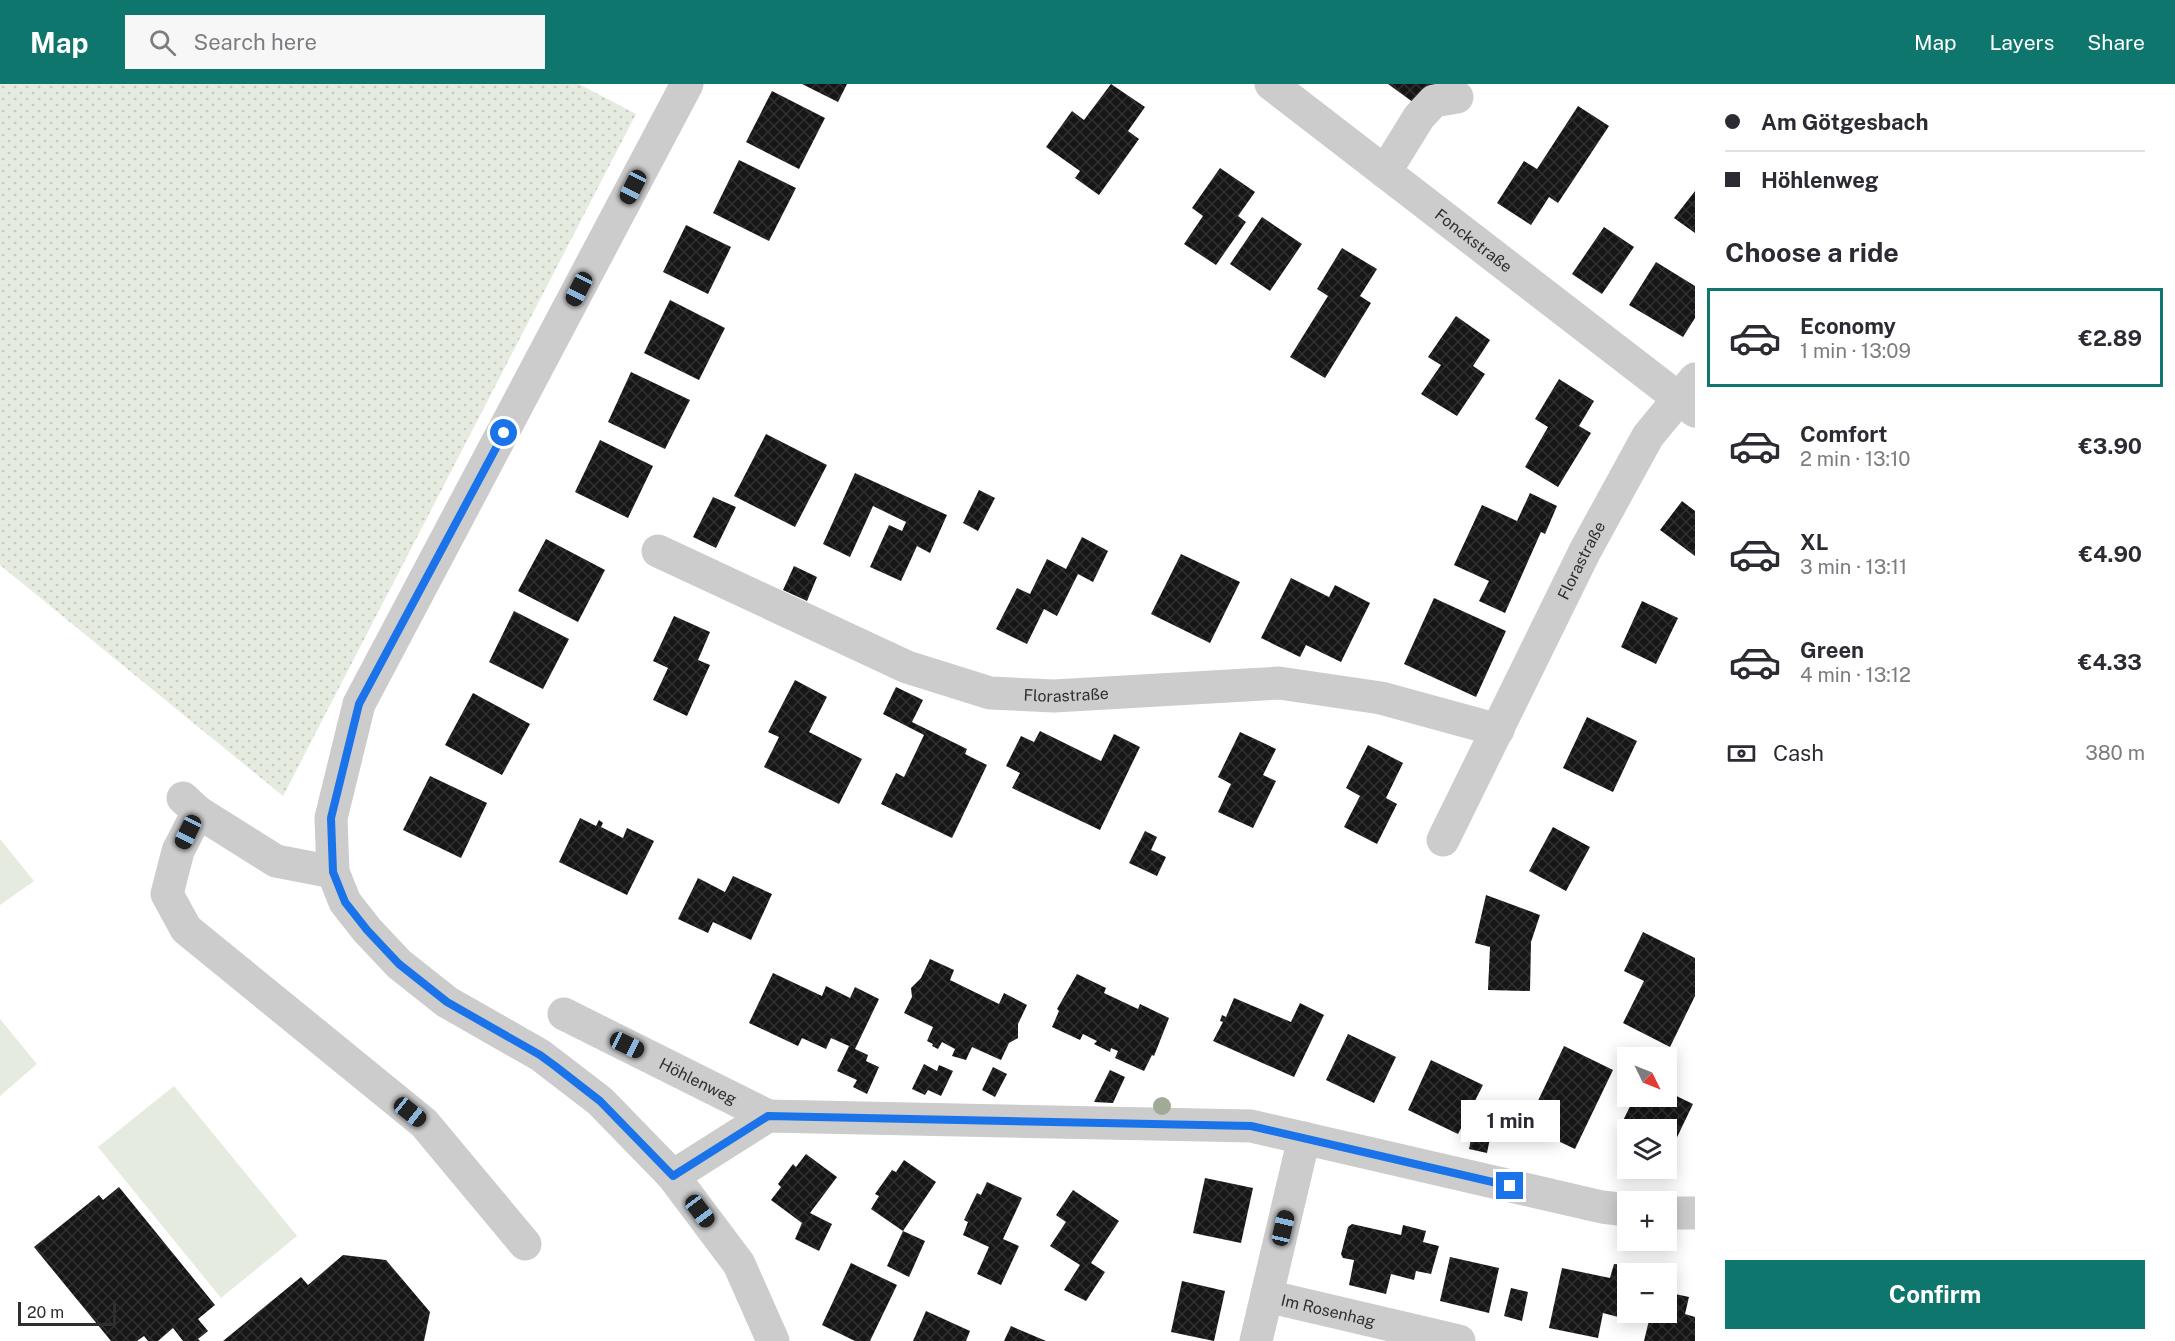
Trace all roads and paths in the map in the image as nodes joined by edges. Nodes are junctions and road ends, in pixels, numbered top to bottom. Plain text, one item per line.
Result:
1 (687, 84) edge
2 (1271, 84) edge
3 (1457, 97) dead end
4 (1385, 172) junction
5 (1689, 396) edge
6 (658, 551) dead end
7 (1498, 730) junction
8 (1443, 840) dead end
9 (333, 872) junction
10 (564, 1014) dead end
11 (768, 1116) junction
12 (1304, 1138) junction
13 (673, 1176) junction
14 (1617, 1209) edge
15 (1677, 1213) edge
16 (1695, 1213) edge
17 (525, 1244) dead end
18 (1267, 1296) junction
19 (773, 1341) edge
20 (1256, 1341) edge
21 (1459, 1341) edge

1 - 9 street
2 - 4 street, Fonckstraße
3 - 4 street
4 - 5 street, Fonckstraße
5 - 7 street, Florastraße
6 - 7 street, Florastraße
7 - 8 street, Florastraße
9 - 13 street
9 - 17 street
10 - 11 street, Höhlenweg
11 - 12 street, Höhlenweg
11 - 13 street
12 - 14 street, Höhlenweg
12 - 18 street
13 - 19 street
15 - 16 street
18 - 20 street
18 - 21 street, Im Rosenhag

